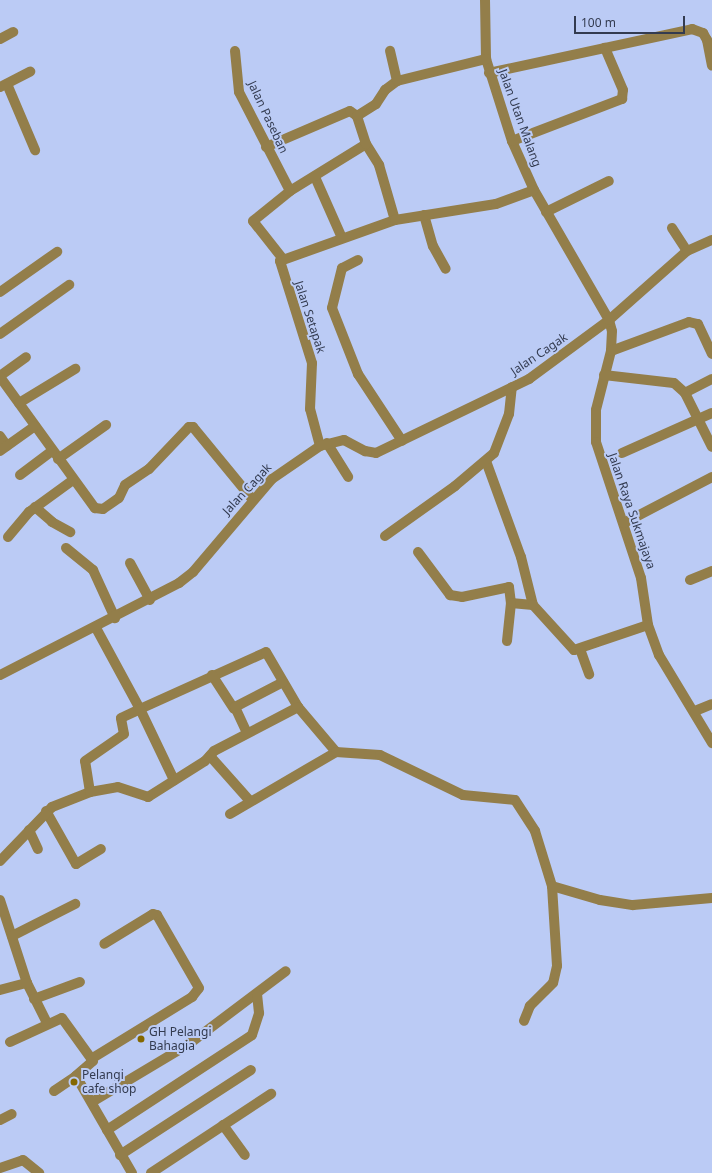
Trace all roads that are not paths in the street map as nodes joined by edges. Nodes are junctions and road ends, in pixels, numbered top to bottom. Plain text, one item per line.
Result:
1 (485, 0) edge
2 (13, 32) dead end
3 (709, 38) edge
4 (0, 39) edge
5 (605, 48) junction
6 (235, 51) dead end
7 (390, 51) dead end
8 (486, 59) junction
9 (712, 66) edge
10 (30, 72) dead end
11 (489, 73) junction
12 (397, 81) junction
13 (3, 85) edge
14 (357, 116) junction
15 (512, 141) junction
16 (366, 144) junction
17 (266, 147) junction
18 (35, 150) dead end
19 (315, 177) junction
20 (609, 181) dead end
21 (534, 190) junction
22 (290, 191) junction
23 (546, 212) junction
24 (424, 215) junction
25 (395, 220) junction
26 (672, 228) dead end
27 (342, 238) junction
28 (712, 240) edge
29 (57, 252) dead end
30 (687, 252) junction
31 (283, 259) junction
32 (358, 260) dead end
33 (446, 268) dead end
34 (69, 285) dead end
35 (0, 292) edge
36 (609, 320) junction
37 (0, 334) edge
38 (611, 351) junction
39 (712, 354) edge
40 (26, 357) dead end
41 (76, 369) dead end
42 (604, 375) junction
43 (0, 377) edge
44 (712, 379) edge
45 (512, 387) junction
46 (685, 393) junction
47 (19, 403) junction
48 (712, 413) edge
49 (699, 420) junction
50 (106, 425) dead end
51 (35, 426) junction
52 (0, 436) edge
53 (402, 441) junction
54 (324, 445) junction
55 (712, 446) edge
56 (3, 448) edge
57 (622, 453) dead end
58 (55, 455) junction
59 (486, 461) junction
60 (20, 475) dead end
61 (348, 477) dead end
62 (712, 477) edge
63 (73, 480) junction
64 (253, 500) junction
65 (35, 507) junction
66 (624, 523) junction
67 (70, 532) dead end
68 (385, 536) dead end
69 (8, 537) dead end
70 (66, 548) dead end
71 (418, 552) dead end
72 (130, 563) dead end
73 (712, 571) edge
74 (690, 580) dead end
75 (150, 600) junction
76 (511, 603) junction
77 (533, 604) junction
78 (115, 618) junction
79 (648, 625) junction
80 (96, 628) junction
81 (508, 641) dead end
82 (580, 649) junction
83 (589, 674) dead end
84 (0, 675) edge
85 (212, 675) junction
86 (283, 682) junction
87 (712, 704) edge
88 (298, 707) junction
89 (140, 709) junction
90 (234, 709) junction
91 (695, 711) junction
92 (246, 733) junction
93 (712, 743) edge
94 (336, 752) junction
95 (210, 756) junction
96 (174, 780) junction
97 (90, 792) junction
98 (250, 801) junction
99 (46, 811) junction
100 (230, 814) dead end
101 (29, 830) junction
102 (38, 849) dead end
103 (101, 849) dead end
104 (0, 861) edge
105 (552, 886) junction
106 (712, 898) edge
107 (0, 900) edge
108 (75, 904) dead end
109 (12, 936) junction
110 (104, 944) dead end
111 (286, 971) dead end
112 (80, 982) dead end
113 (27, 983) junction
114 (0, 990) edge
115 (257, 994) junction
116 (34, 999) junction
117 (524, 1021) dead end
118 (47, 1023) junction
119 (10, 1042) dead end
120 (91, 1059) junction
121 (251, 1070) dead end
122 (76, 1076) junction
123 (54, 1091) dead end
124 (271, 1094) dead end
125 (92, 1102) junction
126 (12, 1114) dead end
127 (0, 1120) edge
128 (223, 1126) junction
129 (107, 1130) junction
130 (120, 1155) junction
131 (245, 1155) dead end
132 (0, 1168) edge
133 (39, 1173) edge
134 (132, 1173) edge
135 (151, 1173) edge

1 - 8 street, Jalan Utan Malang
2 - 4 street
3 - 5 street
3 - 9 street
5 - 11 street
5 - 15 street
6 - 17 street, Jalan Paseban
7 - 12 street
8 - 11 street, Jalan Utan Malang
8 - 12 street
10 - 13 street
11 - 15 street, Jalan Utan Malang
12 - 14 street
13 - 18 street
14 - 16 street
14 - 17 street
15 - 21 street, Jalan Utan Malang
16 - 19 street
16 - 25 street
17 - 22 street, Jalan Paseban
19 - 22 street
19 - 27 street
20 - 23 street
21 - 23 street, Jalan Utan Malang
21 - 24 street
22 - 31 street
23 - 36 street, Jalan Utan Malang
24 - 25 street
24 - 33 street
25 - 27 street
26 - 30 street
27 - 31 street
28 - 30 street, Jalan Cagak
29 - 35 street
30 - 36 street, Jalan Cagak
31 - 54 street, Jalan Setapak
32 - 53 street
34 - 37 street
36 - 38 street, Jalan Raya Sukmajaya
36 - 45 street, Jalan Cagak
38 - 39 street
38 - 42 street, Jalan Raya Sukmajaya
40 - 43 street
41 - 47 street
42 - 46 street
42 - 66 street, Jalan Raya Sukmajaya
43 - 47 street
44 - 46 street
45 - 53 street, Jalan Cagak
45 - 59 street
46 - 49 street
47 - 51 street
48 - 49 street
49 - 55 street
49 - 57 street
50 - 58 street
51 - 56 street
51 - 58 street
52 - 56 street
53 - 54 street, Jalan Cagak
54 - 61 street
54 - 64 street, Jalan Cagak
58 - 60 street
58 - 63 street
59 - 68 street
59 - 77 street
62 - 66 street
63 - 64 street
63 - 65 street
64 - 75 street, Jalan Cagak
65 - 67 street
65 - 69 street
66 - 79 street, Jalan Raya Sukmajaya
70 - 78 street
71 - 76 street
72 - 75 street
73 - 74 street
75 - 78 street, Jalan Cagak
76 - 77 street
76 - 81 street
77 - 82 street
78 - 80 street, Jalan Cagak
79 - 82 street
79 - 91 street, Jalan Raya Sukmajaya
80 - 84 street, Jalan Cagak
80 - 89 street
82 - 83 street
85 - 86 street
85 - 89 street
85 - 90 street
86 - 88 street
86 - 90 street
87 - 91 street
88 - 92 street
88 - 94 street
89 - 96 street
89 - 97 street
90 - 92 street
91 - 93 street, Jalan Raya Sukmajaya
92 - 95 street
94 - 98 street
94 - 105 street
95 - 96 street
95 - 98 street
96 - 97 street
97 - 99 street
98 - 100 street
99 - 101 street
99 - 103 street
101 - 102 street
101 - 104 street
105 - 106 street
105 - 117 street
107 - 109 street
108 - 109 street
109 - 113 street
110 - 120 street
111 - 115 street
112 - 116 street
113 - 114 street
113 - 116 street
115 - 125 street
115 - 129 street
116 - 118 street
118 - 119 street
118 - 120 street
120 - 122 street
121 - 130 street
122 - 123 street
122 - 125 street
124 - 128 street
125 - 129 street
126 - 127 street
128 - 131 street
128 - 135 street
129 - 130 street
130 - 134 street
132 - 133 street

